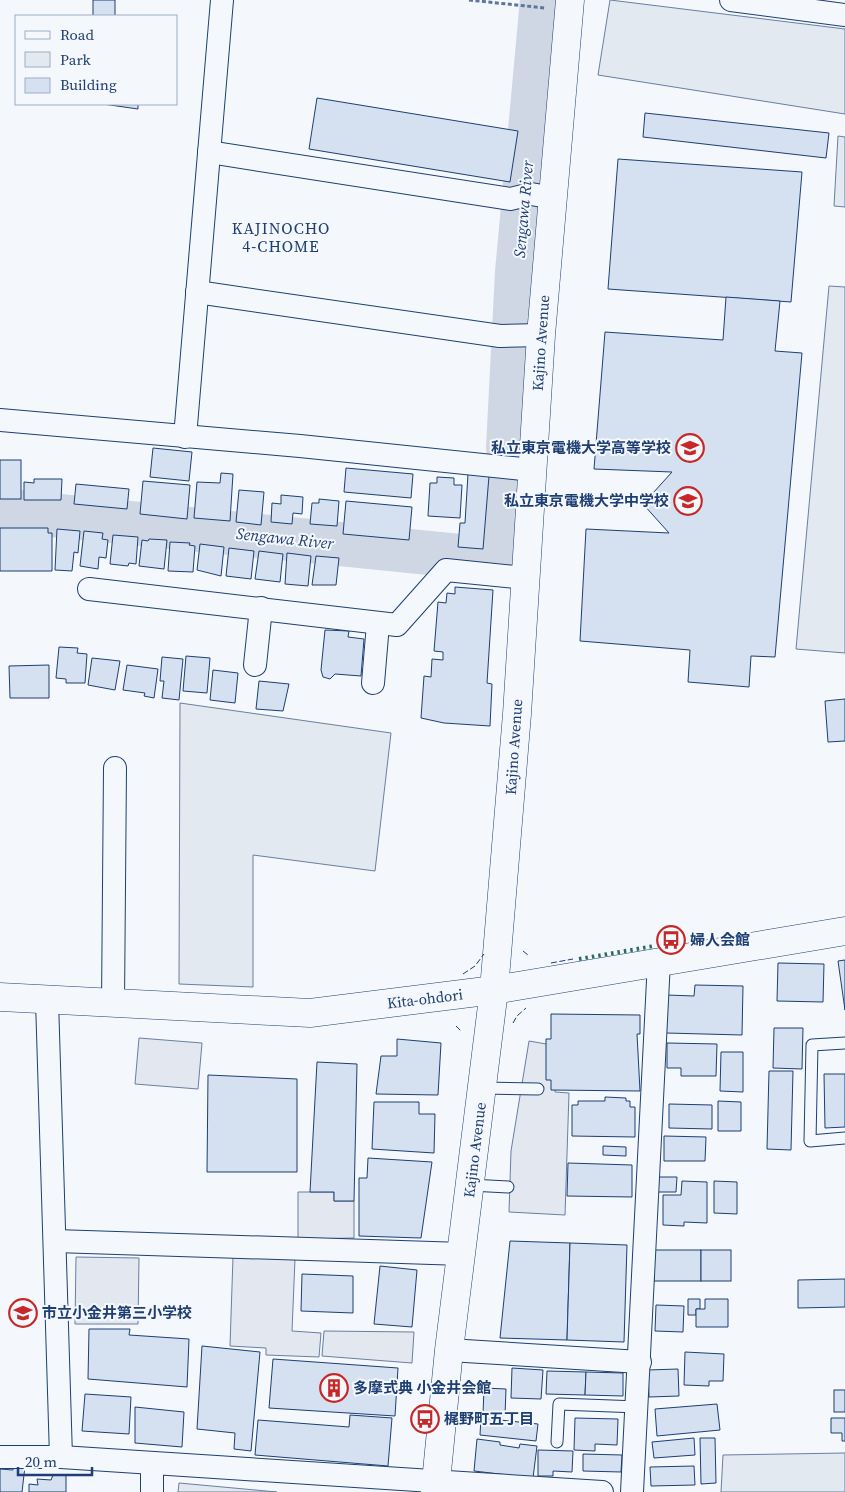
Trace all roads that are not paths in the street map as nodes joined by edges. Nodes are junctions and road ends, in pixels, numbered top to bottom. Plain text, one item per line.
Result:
1 (222, 0) edge
2 (731, 0) edge
3 (570, 5) edge
4 (845, 15) edge
5 (209, 152) junction
6 (532, 197) junction
7 (197, 292) junction
8 (532, 334) junction
9 (0, 420) edge
10 (185, 438) junction
11 (532, 470) junction
12 (525, 578) junction
13 (89, 589) dead end
14 (261, 608) junction
15 (378, 624) junction
16 (255, 665) dead end
17 (373, 683) dead end
18 (115, 768) dead end
19 (845, 931) edge
20 (660, 961) junction
21 (494, 990) junction
22 (0, 997) edge
23 (47, 1000) junction
24 (113, 1003) junction
25 (845, 1043) edge
26 (482, 1088) junction
27 (538, 1089) dead end
28 (845, 1138) edge
29 (470, 1185) junction
30 (508, 1187) dead end
31 (55, 1241) junction
32 (463, 1254) junction
33 (449, 1350) junction
34 (640, 1362) junction
35 (638, 1408) junction
36 (557, 1442) dead end
37 (0, 1457) edge
38 (61, 1457) junction
39 (152, 1463) junction
40 (436, 1486) edge
41 (152, 1492) edge
42 (602, 1492) edge
43 (632, 1492) edge

1 - 5 street
2 - 4 street
3 - 6 street, Kajino Avenue
5 - 6 street
5 - 7 street
6 - 8 street, Kajino Avenue
7 - 8 street
7 - 10 street
8 - 11 street, Kajino Avenue
9 - 10 street
10 - 11 street
11 - 12 street, Kajino Avenue
12 - 15 street
12 - 21 street, Kajino Avenue
13 - 14 street
14 - 15 street
14 - 16 street
15 - 17 street
18 - 24 street
19 - 20 street, Kita-ohdori
20 - 21 street, Kita-ohdori
20 - 34 street
21 - 24 street, Kita-ohdori
21 - 26 street, Kajino Avenue
22 - 23 street, Kita-ohdori
23 - 24 street, Kita-ohdori
23 - 31 street
25 - 28 lane
26 - 27 lane
26 - 29 street, Kajino Avenue
29 - 30 lane
29 - 32 street, Kajino Avenue
31 - 32 street
31 - 38 street
32 - 33 street, Kajino Avenue
33 - 34 street
33 - 40 street, Kajino Avenue
34 - 35 street
35 - 36 lane
35 - 43 street
37 - 38 street
38 - 39 street
39 - 40 street
39 - 41 street
40 - 42 street

